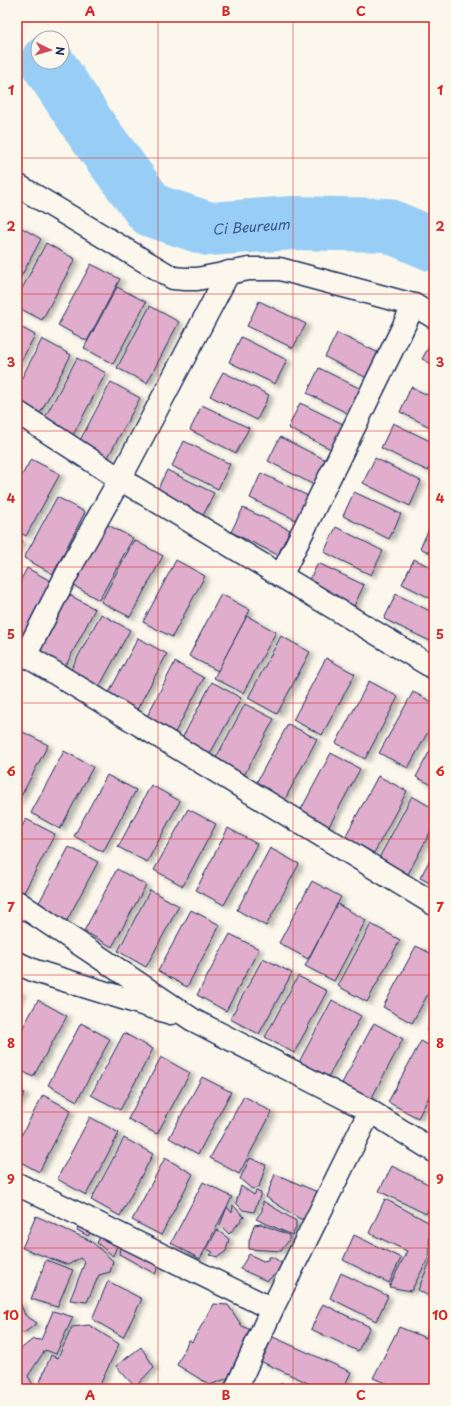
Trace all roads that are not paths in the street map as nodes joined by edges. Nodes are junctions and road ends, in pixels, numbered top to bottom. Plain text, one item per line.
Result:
1 (17, 185) edge
2 (229, 272) junction
3 (414, 306) junction
4 (434, 317) edge
5 (17, 412) edge
6 (120, 479) junction
7 (281, 576) junction
8 (21, 652) edge
9 (432, 663) edge
10 (17, 902) edge
11 (434, 904) edge
12 (17, 963) edge
13 (193, 1020) junction
14 (370, 1111) junction
15 (434, 1151) edge
16 (19, 1191) edge
17 (272, 1309) junction
18 (236, 1389) edge

1 - 2 street
2 - 3 street
2 - 6 street
3 - 4 street
3 - 7 street
5 - 6 street
6 - 7 street
6 - 8 street
7 - 9 street
8 - 11 street
10 - 13 street
12 - 13 street
13 - 14 street
14 - 15 street
14 - 17 street
16 - 17 street
17 - 18 street

